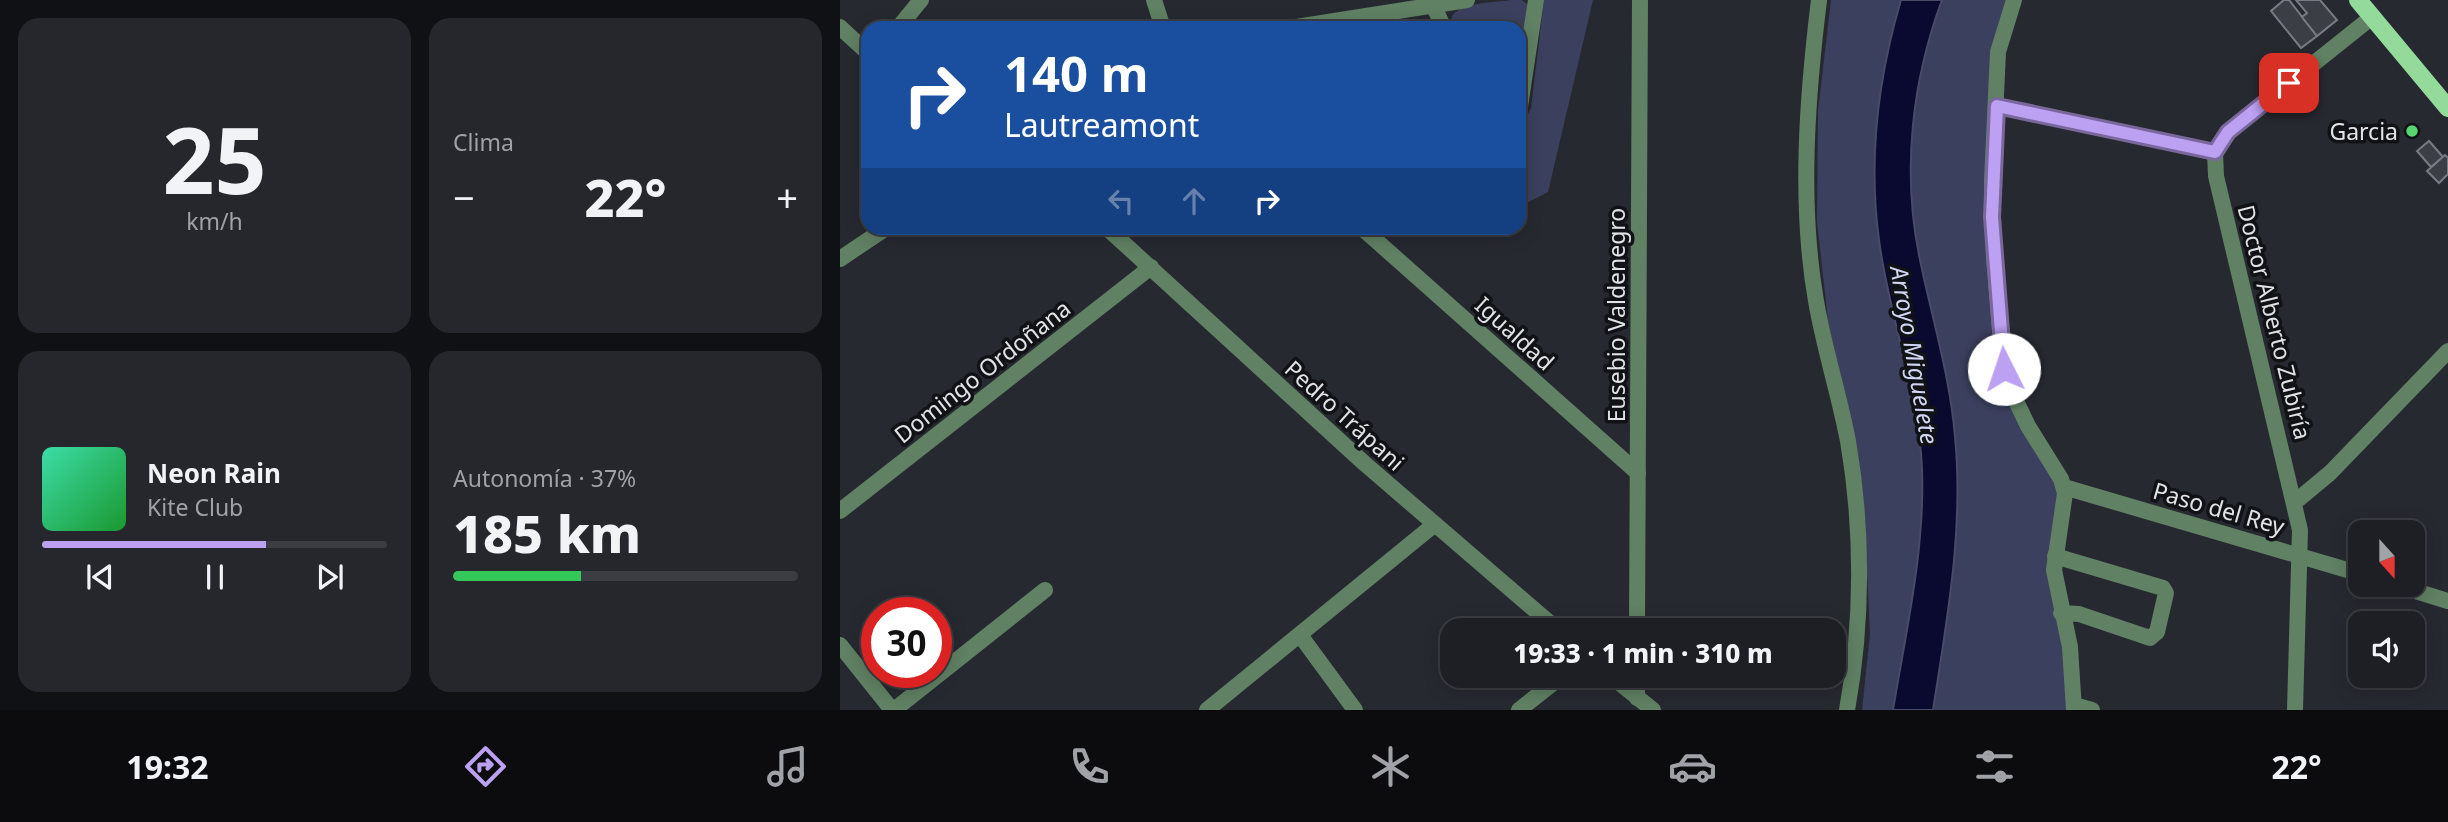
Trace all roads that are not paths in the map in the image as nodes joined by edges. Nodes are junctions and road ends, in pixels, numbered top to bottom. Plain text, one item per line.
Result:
1 (921, 0) edge
2 (1154, 0) edge
3 (1467, 0) edge
4 (1536, 0) edge
5 (1640, 0) edge
6 (1819, 0) edge
7 (2014, 0) edge
8 (2358, 0) edge
9 (1433, 5) junction
10 (2372, 17) junction
11 (904, 21) edge
12 (1161, 21) edge
13 (1334, 21) edge
14 (1441, 21) edge
15 (840, 27) edge
16 (861, 46) edge
17 (1526, 66) edge
18 (1997, 106) junction
19 (2448, 108) edge
20 (2215, 152) junction
21 (876, 235) edge
22 (1115, 235) edge
23 (1370, 235) edge
24 (840, 259) edge
25 (1151, 268) junction
26 (2444, 363) edge
27 (1638, 473) junction
28 (2064, 487) junction
29 (2295, 502) junction
30 (840, 511) edge
31 (1435, 524) junction
32 (2055, 556) junction
33 (2301, 556) junction
34 (2348, 570) edge
35 (1045, 590) dead end
36 (2426, 594) edge
37 (2448, 601) edge
38 (2061, 613) junction
39 (1544, 618) edge
40 (1637, 618) edge
41 (1300, 635) junction
42 (840, 645) edge
43 (1547, 688) edge
44 (1625, 688) edge
45 (1637, 688) edge
46 (1637, 698) junction
47 (2074, 707) edge
48 (893, 710) edge
49 (1207, 710) edge
50 (1355, 710) edge
51 (1519, 710) edge
52 (1653, 710) edge
53 (1847, 710) edge
54 (2092, 710) edge
55 (2295, 710) edge

1 - 11 street
2 - 12 street
3 - 9 street
4 - 17 street
5 - 27 street, Eusebio Valdenegro
6 - 53 street
7 - 18 street
8 - 10 main road
9 - 13 street
9 - 14 street
10 - 19 main road
10 - 20 street
15 - 16 street
18 - 20 street
18 - 28 street
20 - 29 street, Doctor Alberto Zubiría
21 - 24 street
22 - 25 street, Pedro Trápani
23 - 27 street, Igualdad
25 - 30 street, Domingo Ordoñana
25 - 31 street, Pedro Trápani
26 - 29 street
27 - 40 street, Eusebio Valdenegro
28 - 32 street
28 - 33 street, Paso del Rey
29 - 33 street, Doctor Alberto Zubiría
31 - 39 street, Pedro Trápani
31 - 41 street
32 - 38 street
32 - 38 street
33 - 34 street, Paso del Rey
33 - 55 street, Doctor Alberto Zubiría
35 - 48 street
36 - 37 street
38 - 47 street
41 - 49 street
41 - 50 street
42 - 48 street
43 - 51 street
44 - 46 street
45 - 46 street
46 - 52 street
47 - 54 street

